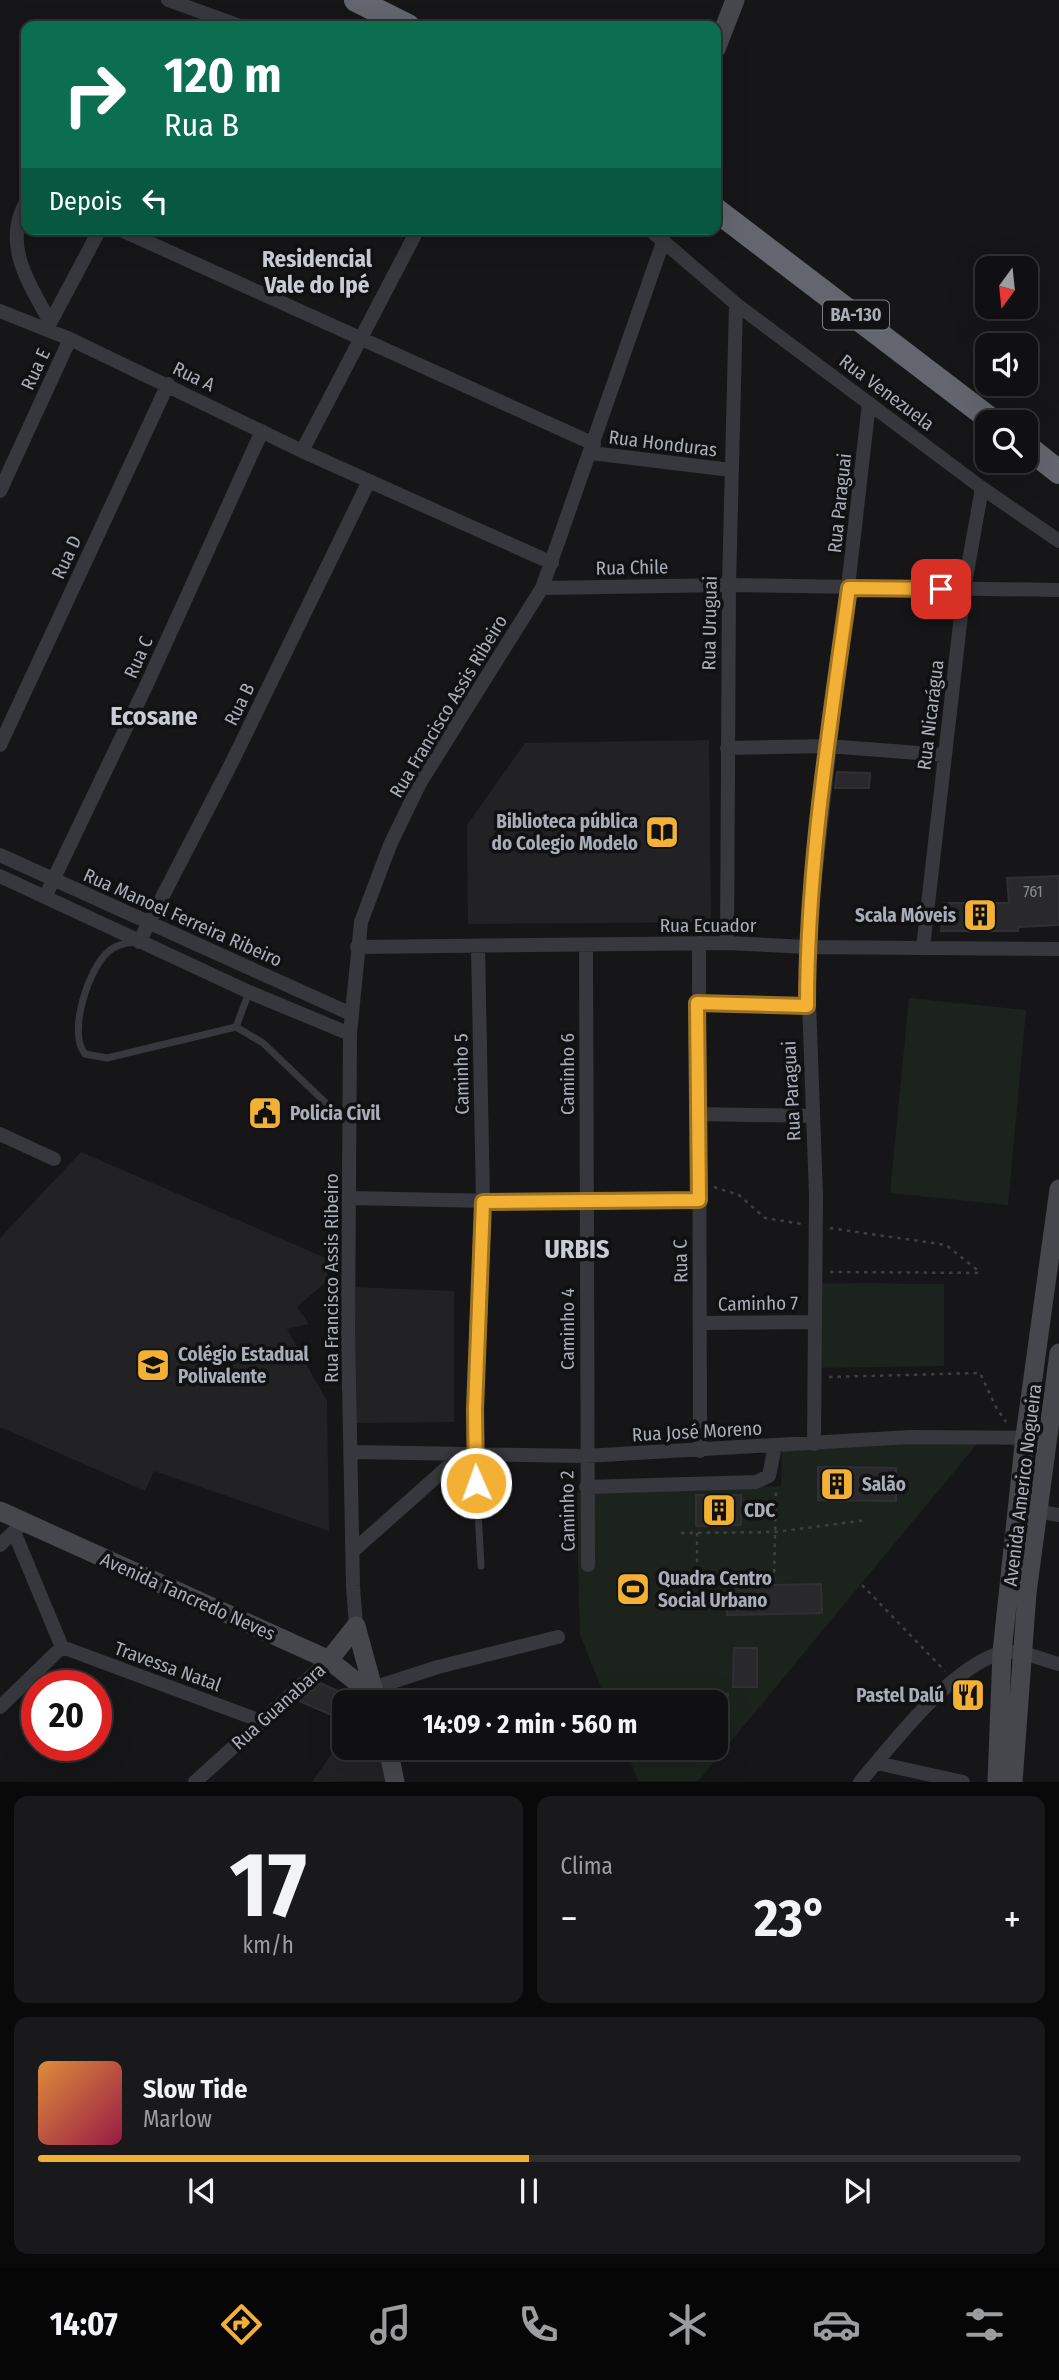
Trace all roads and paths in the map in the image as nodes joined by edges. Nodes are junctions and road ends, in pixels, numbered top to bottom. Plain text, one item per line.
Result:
1 (168, 0) edge
2 (356, 0) edge
3 (735, 0) edge
4 (226, 21) edge
5 (398, 21) edge
6 (721, 36) edge
7 (721, 214) edge
8 (21, 216) edge
9 (97, 235) edge
10 (132, 235) edge
11 (415, 235) edge
12 (655, 235) edge
13 (663, 242) junction
14 (736, 304) junction
15 (0, 311) edge
16 (48, 326) junction
17 (70, 339) junction
18 (362, 339) junction
19 (168, 384) junction
20 (869, 403) junction
21 (979, 410) edge
22 (262, 431) junction
23 (593, 449) junction
24 (302, 451) junction
25 (1038, 455) edge
26 (731, 470) junction
27 (1059, 472) edge
28 (369, 481) junction
29 (982, 488) junction
30 (0, 491) edge
31 (1059, 541) edge
32 (552, 563) junction
33 (729, 584) junction
34 (542, 588) junction
35 (849, 588) junction
36 (964, 589) junction
37 (1059, 590) edge
38 (0, 746) edge
39 (828, 746) junction
40 (727, 748) junction
41 (944, 755) junction
42 (0, 855) edge
43 (0, 877) edge
44 (53, 880) junction
45 (45, 897) junction
46 (148, 923) junction
47 (139, 942) junction
48 (699, 943) junction
49 (727, 943) junction
50 (586, 946) junction
51 (357, 947) junction
52 (478, 947) junction
53 (807, 947) junction
54 (923, 948) junction
55 (1059, 949) edge
56 (248, 992) junction
57 (697, 1003) junction
58 (807, 1006) junction
59 (351, 1014) junction
60 (236, 1027) junction
61 (350, 1034) junction
62 (698, 1114) junction
63 (812, 1116) junction
64 (352, 1127) junction
65 (0, 1134) edge
66 (54, 1159) dead end
67 (1059, 1189) edge
68 (350, 1198) junction
69 (699, 1200) junction
70 (483, 1202) junction
71 (587, 1203) junction
72 (816, 1226) junction
73 (822, 1272) dead end
74 (815, 1322) junction
75 (701, 1323) junction
76 (1039, 1350) junction
77 (1059, 1354) edge
78 (820, 1377) dead end
79 (1025, 1436) junction
80 (1045, 1438) junction
81 (814, 1444) junction
82 (775, 1446) junction
83 (700, 1451) junction
84 (351, 1452) junction
85 (468, 1455) junction
86 (585, 1456) junction
87 (776, 1486) dead end
88 (586, 1487) junction
89 (1028, 1508) junction
90 (0, 1511) edge
91 (1059, 1514) edge
92 (867, 1520) dead end
93 (20, 1527) junction
94 (775, 1532) junction
95 (681, 1533) dead end
96 (697, 1533) junction
97 (0, 1545) edge
98 (353, 1551) junction
99 (588, 1565) dead end
100 (481, 1566) dead end
101 (774, 1574) junction
102 (774, 1581) dead end
103 (862, 1585) dead end
104 (356, 1626) junction
105 (558, 1637) dead end
106 (62, 1647) junction
107 (1002, 1653) junction
108 (1023, 1655) junction
109 (329, 1660) junction
110 (1059, 1664) edge
111 (954, 1681) junction
112 (368, 1690) edge
113 (374, 1690) edge
114 (386, 1690) edge
115 (0, 1707) edge
116 (261, 1721) junction
117 (390, 1760) edge
118 (877, 1763) junction
119 (195, 1782) edge
120 (395, 1782) edge
121 (860, 1782) edge
122 (963, 1782) edge
123 (996, 1782) edge
124 (1013, 1782) edge

1 - 4 street
2 - 5 highway
3 - 6 street
7 - 21 highway, BA-130
8 - 16 street
9 - 16 street
10 - 18 street, Rua Honduras
11 - 18 street
12 - 13 street, Rua Venezuela
13 - 14 street, Rua Venezuela
13 - 23 street, Rua Francisco Assis Ribeiro
14 - 20 street, Rua Venezuela
14 - 26 street, Rua Uruguai
15 - 16 street, Rua A
16 - 17 street, Rua A
17 - 19 street, Rua A
17 - 30 street, Rua E
18 - 23 street, Rua Honduras
18 - 24 street
19 - 22 street, Rua A
19 - 38 street, Rua D
20 - 29 street, Rua Venezuela
20 - 35 street, Rua Paraguai
22 - 24 street, Rua A
22 - 44 street, Rua C
23 - 26 street, Rua Honduras
23 - 32 street, Rua Francisco Assis Ribeiro
24 - 28 street, Rua A
25 - 27 highway
26 - 33 street, Rua Uruguai
28 - 32 street
28 - 46 street, Rua B
29 - 31 street, Rua Venezuela
29 - 36 street, Rua Nicarágua
32 - 34 street, Rua Francisco Assis Ribeiro
33 - 34 street, Rua Chile
33 - 35 street, Rua Chile
33 - 40 street, Rua Uruguai
34 - 51 street, Rua Francisco Assis Ribeiro
35 - 36 street, Rua Chile
35 - 39 street, Rua Paraguai
36 - 37 street, Rua Chile
36 - 41 street, Rua Nicarágua
39 - 40 street
39 - 41 street
39 - 53 street, Rua Paraguai
40 - 49 street, Rua Uruguai
41 - 54 street, Rua Nicarágua
42 - 44 street, Rua Manoel Ferreira Ribeiro
43 - 45 street, Rua Manoel Ferreira Ribeiro
44 - 45 street, Rua C
44 - 46 street, Rua Manoel Ferreira Ribeiro
45 - 47 street, Rua Manoel Ferreira Ribeiro
46 - 47 street, Rua B
46 - 59 street, Rua Manoel Ferreira Ribeiro
47 - 56 street, Rua Manoel Ferreira Ribeiro
47 - 60 lane
48 - 49 street, Rua Ecuador
48 - 50 street, Rua Ecuador
48 - 57 street, Rua C
49 - 53 street, Rua Ecuador
50 - 52 street, Rua Ecuador
50 - 71 street, Caminho 6
51 - 52 street, Rua Ecuador
51 - 59 street, Rua Francisco Assis Ribeiro
52 - 70 street, Caminho 5
53 - 54 street, Rua Ecuador
53 - 58 street, Rua Paraguai
54 - 55 street, Rua Ecuador
56 - 60 lane
56 - 61 street, Rua Manoel Ferreira Ribeiro
57 - 58 street
57 - 62 street, Rua C
58 - 63 street, Rua Paraguai
59 - 61 street, Rua Francisco Assis Ribeiro
60 - 64 lane
61 - 64 street, Rua Francisco Assis Ribeiro
62 - 63 street
62 - 69 street, Rua C
63 - 72 street, Rua Paraguai
64 - 68 street, Rua Francisco Assis Ribeiro
65 - 66 street
67 - 76 street, Avenida Americo Nogueira
68 - 70 street
68 - 84 street, Rua Francisco Assis Ribeiro
69 - 71 street
69 - 72 path
69 - 75 street, Rua C
70 - 71 street
70 - 85 street, Caminho 5
71 - 86 street, Caminho 4
72 - 73 path
72 - 74 street, Rua Paraguai
74 - 75 street, Caminho 7
74 - 81 street, Rua Paraguai
75 - 83 street, Rua C
76 - 77 street
76 - 79 street, Avenida Americo Nogueira
77 - 80 street, Avenida Americo Nogueira
78 - 79 path
79 - 80 street, Rua José Moreno
79 - 81 street, Rua José Moreno
79 - 89 street, Avenida Americo Nogueira
80 - 89 street, Avenida Americo Nogueira
81 - 82 street, Rua José Moreno
82 - 83 street, Rua José Moreno
82 - 88 street
83 - 86 street, Rua José Moreno
84 - 85 street, Rua José Moreno
84 - 98 street, Rua Francisco Assis Ribeiro
85 - 86 street, Rua José Moreno
85 - 98 street
85 - 100 lane
86 - 88 street, Caminho 2
87 - 94 path
88 - 99 street, Caminho 2
89 - 91 street
89 - 107 street, Avenida Americo Nogueira
89 - 108 street, Avenida Americo Nogueira
90 - 93 street, Avenida Tancredo Neves
92 - 94 path
93 - 97 street
93 - 106 street
93 - 109 street, Avenida Tancredo Neves
94 - 96 path
94 - 101 path
95 - 96 path
96 - 101 path
98 - 104 street, Rua Francisco Assis Ribeiro
101 - 102 path
103 - 111 path
104 - 109 street, Rua Guanabara
104 - 113 street
105 - 114 street
106 - 115 street
106 - 116 street, Travessa Natal
107 - 108 street
107 - 111 street
107 - 123 street, Avenida Americo Nogueira
108 - 110 street
108 - 124 street, Avenida Americo Nogueira
109 - 112 street, Avenida Tancredo Neves
109 - 116 street, Rua Guanabara
111 - 118 street
116 - 119 street, Rua Guanabara
117 - 120 street
118 - 121 street
118 - 122 street

